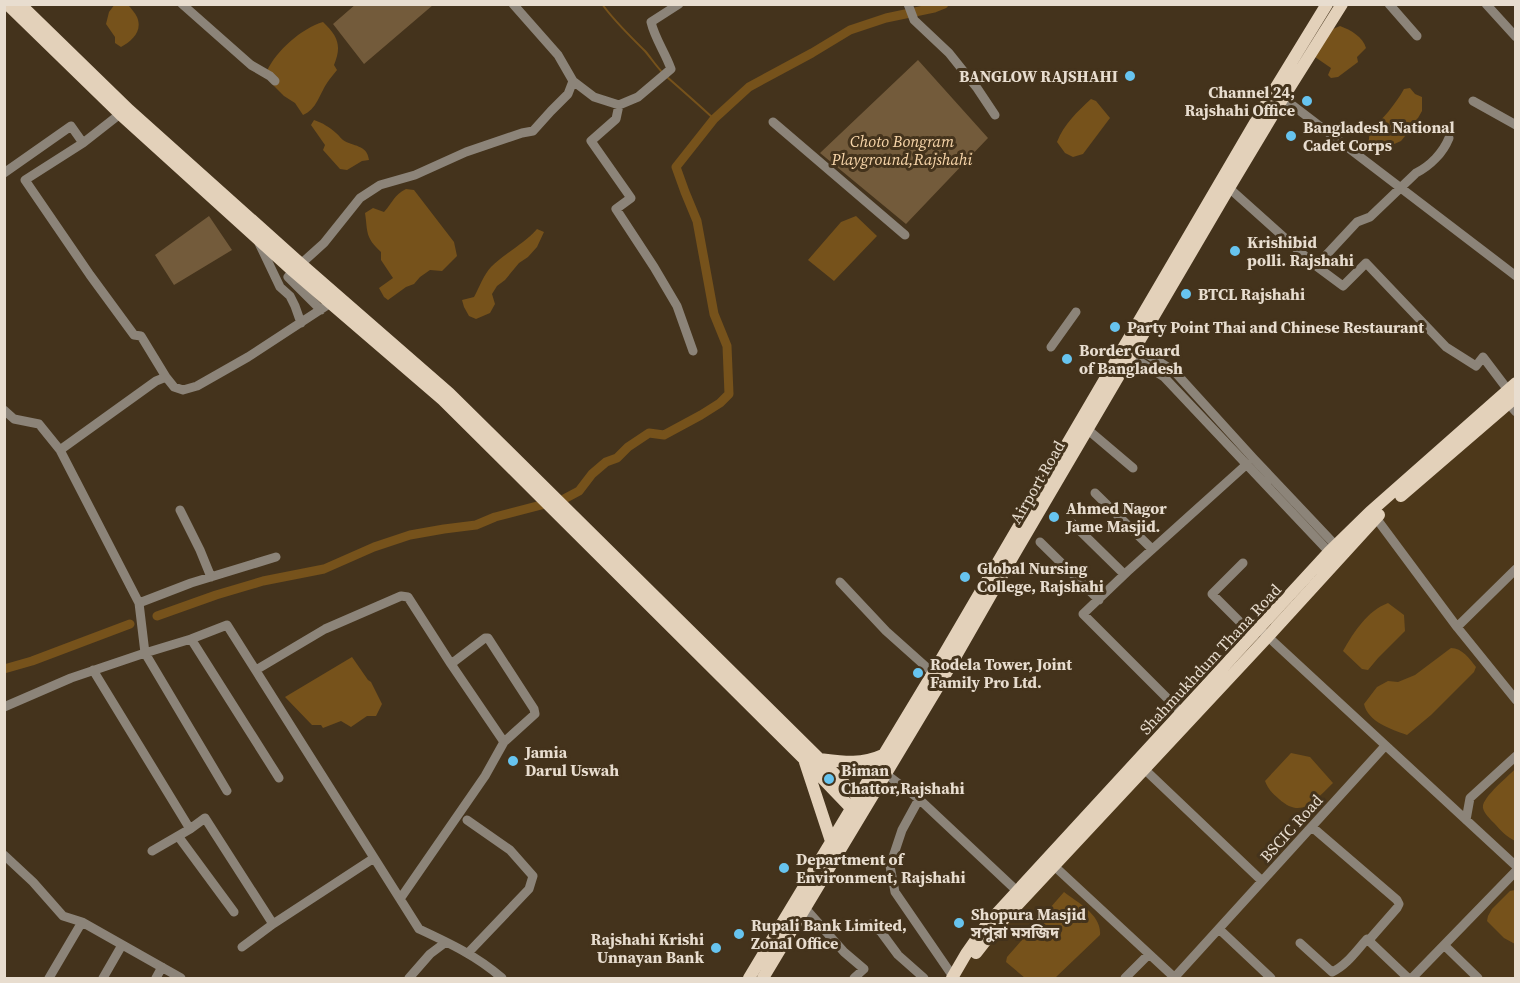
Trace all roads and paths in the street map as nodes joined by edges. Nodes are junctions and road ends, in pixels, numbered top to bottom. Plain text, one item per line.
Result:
1 (7, 4) edge
2 (20, 4) edge
3 (182, 4) edge
4 (513, 4) edge
5 (679, 4) edge
6 (908, 4) edge
7 (1328, 4) edge
8 (1342, 4) edge
9 (1389, 4) edge
10 (1486, 4) edge
11 (1417, 36) dead end
12 (1515, 37) edge
13 (274, 81) dead end
14 (573, 81) junction
15 (1283, 98) junction
16 (1473, 101) dead end
17 (620, 105) junction
18 (120, 114) junction
19 (996, 115) dead end
20 (773, 122) dead end
21 (1515, 125) edge
22 (1449, 138) dead end
23 (83, 143) junction
24 (4, 173) edge
25 (1401, 188) junction
26 (1229, 189) junction
27 (904, 235) dead end
28 (256, 238) junction
29 (1316, 266) junction
30 (297, 268) junction
31 (1515, 276) edge
32 (1161, 294) junction
33 (326, 307) junction
34 (1076, 312) dead end
35 (301, 323) junction
36 (1051, 347) dead end
37 (693, 351) dead end
38 (1134, 351) junction
39 (166, 377) junction
40 (1512, 397) edge
41 (4, 410) edge
42 (9, 421) edge
43 (1087, 429) junction
44 (60, 450) junction
45 (1247, 464) junction
46 (1132, 468) dead end
47 (544, 493) junction
48 (1095, 493) dead end
49 (180, 510) dead end
50 (562, 511) junction
51 (1376, 518) junction
52 (1072, 523) dead end
53 (1040, 542) dead end
54 (1152, 549) junction
55 (1336, 553) junction
56 (276, 557) dead end
57 (1243, 563) dead end
58 (1515, 569) edge
59 (1124, 574) junction
60 (211, 577) junction
61 (840, 582) dead end
62 (1099, 600) junction
63 (139, 603) junction
64 (1457, 627) junction
65 (1260, 634) junction
66 (191, 639) junction
67 (145, 653) junction
68 (451, 664) junction
69 (93, 670) junction
70 (256, 670) junction
71 (933, 673) junction
72 (1515, 700) edge
73 (4, 707) edge
74 (1182, 713) junction
75 (504, 742) junction
76 (1385, 746) junction
77 (883, 754) junction
78 (1515, 756) edge
79 (804, 759) junction
80 (820, 759) junction
81 (1141, 765) junction
82 (886, 774) junction
83 (279, 778) dead end
84 (227, 791) dead end
85 (919, 799) junction
86 (854, 802) junction
87 (467, 820) dead end
88 (1466, 820) junction
89 (1312, 827) junction
90 (190, 829) junction
91 (178, 836) junction
92 (831, 841) junction
93 (152, 851) dead end
94 (4, 855) edge
95 (374, 858) junction
96 (1051, 862) junction
97 (1515, 866) edge
98 (1515, 871) edge
99 (1262, 881) junction
100 (1017, 891) junction
101 (400, 899) junction
102 (805, 908) junction
103 (234, 912) dead end
104 (82, 922) junction
105 (273, 924) junction
106 (871, 924) dead end
107 (1219, 929) junction
108 (1369, 940) junction
109 (446, 942) junction
110 (1300, 943) dead end
111 (122, 945) junction
112 (1444, 945) junction
113 (242, 947) dead end
114 (468, 953) junction
115 (1149, 954) junction
116 (162, 967) junction
117 (50, 978) edge
118 (103, 978) edge
119 (156, 978) edge
120 (181, 978) edge
121 (409, 978) edge
122 (502, 978) edge
123 (749, 978) edge
124 (763, 978) edge
125 (854, 978) edge
126 (924, 978) edge
127 (954, 978) edge
128 (1125, 978) edge
129 (1174, 978) edge
130 (1271, 978) edge
131 (1410, 978) edge
132 (1478, 978) edge

1 - 18 main road
2 - 30 main road
3 - 13 street
4 - 14 street
5 - 17 street
6 - 19 street
7 - 32 main road, Airport Road
8 - 15 main road, Airport Road
9 - 11 street
10 - 12 street
14 - 17 street
14 - 30 street
15 - 25 street
15 - 26 main road, Airport Road
16 - 21 street
17 - 37 street
18 - 23 street
18 - 28 main road
20 - 27 street
22 - 25 street
23 - 24 street
23 - 39 street
25 - 29 street
25 - 31 street
26 - 29 street
26 - 32 main road, Airport Road
28 - 30 main road
28 - 35 street
29 - 40 street
30 - 33 main road
30 - 47 main road
32 - 38 main road, Airport Road
32 - 71 main road, Airport Road
33 - 35 street
33 - 47 main road
34 - 36 street
35 - 39 street
38 - 43 main road, Airport Road
38 - 45 street
38 - 55 street
39 - 44 street
40 - 51 main road, Shahmukhdum Thana Road
40 - 55 main road, Shahmukhdum Thana Road
41 - 42 street
42 - 44 street
43 - 46 street
43 - 82 main road, Airport Road
44 - 63 street
45 - 54 street
45 - 55 street
47 - 50 main road
48 - 54 street
49 - 60 street
50 - 79 main road
50 - 80 main road
51 - 55 main road, Shahmukhdum Thana Road
51 - 64 street
52 - 59 street
53 - 62 street
54 - 59 street
55 - 65 main road, Shahmukhdum Thana Road
56 - 60 street
57 - 65 street
58 - 64 street
59 - 62 street
60 - 63 street
61 - 71 street
62 - 74 street
63 - 67 street
64 - 72 street
65 - 74 main road, Shahmukhdum Thana Road
65 - 76 street
65 - 81 main road, Shahmukhdum Thana Road
66 - 67 street
66 - 70 street
66 - 83 street
67 - 69 street
67 - 84 street
68 - 70 street
68 - 75 street
68 - 75 street
69 - 73 street
69 - 90 street
70 - 95 street
71 - 77 main road, Airport Road
74 - 81 main road, Shahmukhdum Thana Road
75 - 101 street
76 - 88 street
76 - 89 street, BSCIC Road
77 - 80 main road
77 - 86 main road, Airport Road
78 - 88 street
79 - 86 main road
79 - 92 main road
80 - 86 main road
81 - 96 main road, Shahmukhdum Thana Road
81 - 99 street
82 - 85 street
82 - 102 main road, Airport Road
85 - 100 street
85 - 127 street
86 - 92 main road, Airport Road
87 - 114 street
88 - 97 street
89 - 99 street, BSCIC Road
89 - 108 street
90 - 91 street
90 - 105 street
91 - 93 street
91 - 103 street
92 - 123 main road, Airport Road
94 - 104 street
95 - 101 street
95 - 105 street
96 - 100 main road, Shahmukhdum Thana Road
96 - 115 street, BSCIC Road
96 - 127 main road, Shahmukhdum Thana Road
98 - 112 street
99 - 107 street, BSCIC Road
100 - 127 main road, Shahmukhdum Thana Road
101 - 109 street
102 - 124 main road, Airport Road
102 - 125 street
104 - 111 street
104 - 117 street
105 - 113 street
106 - 126 street
107 - 129 street, BSCIC Road
107 - 130 street
108 - 110 street
108 - 131 street
109 - 114 street
109 - 121 street
111 - 116 street
111 - 118 street
112 - 131 street
112 - 132 street
114 - 122 street
115 - 128 street
115 - 129 street, BSCIC Road
116 - 119 street
116 - 120 street

